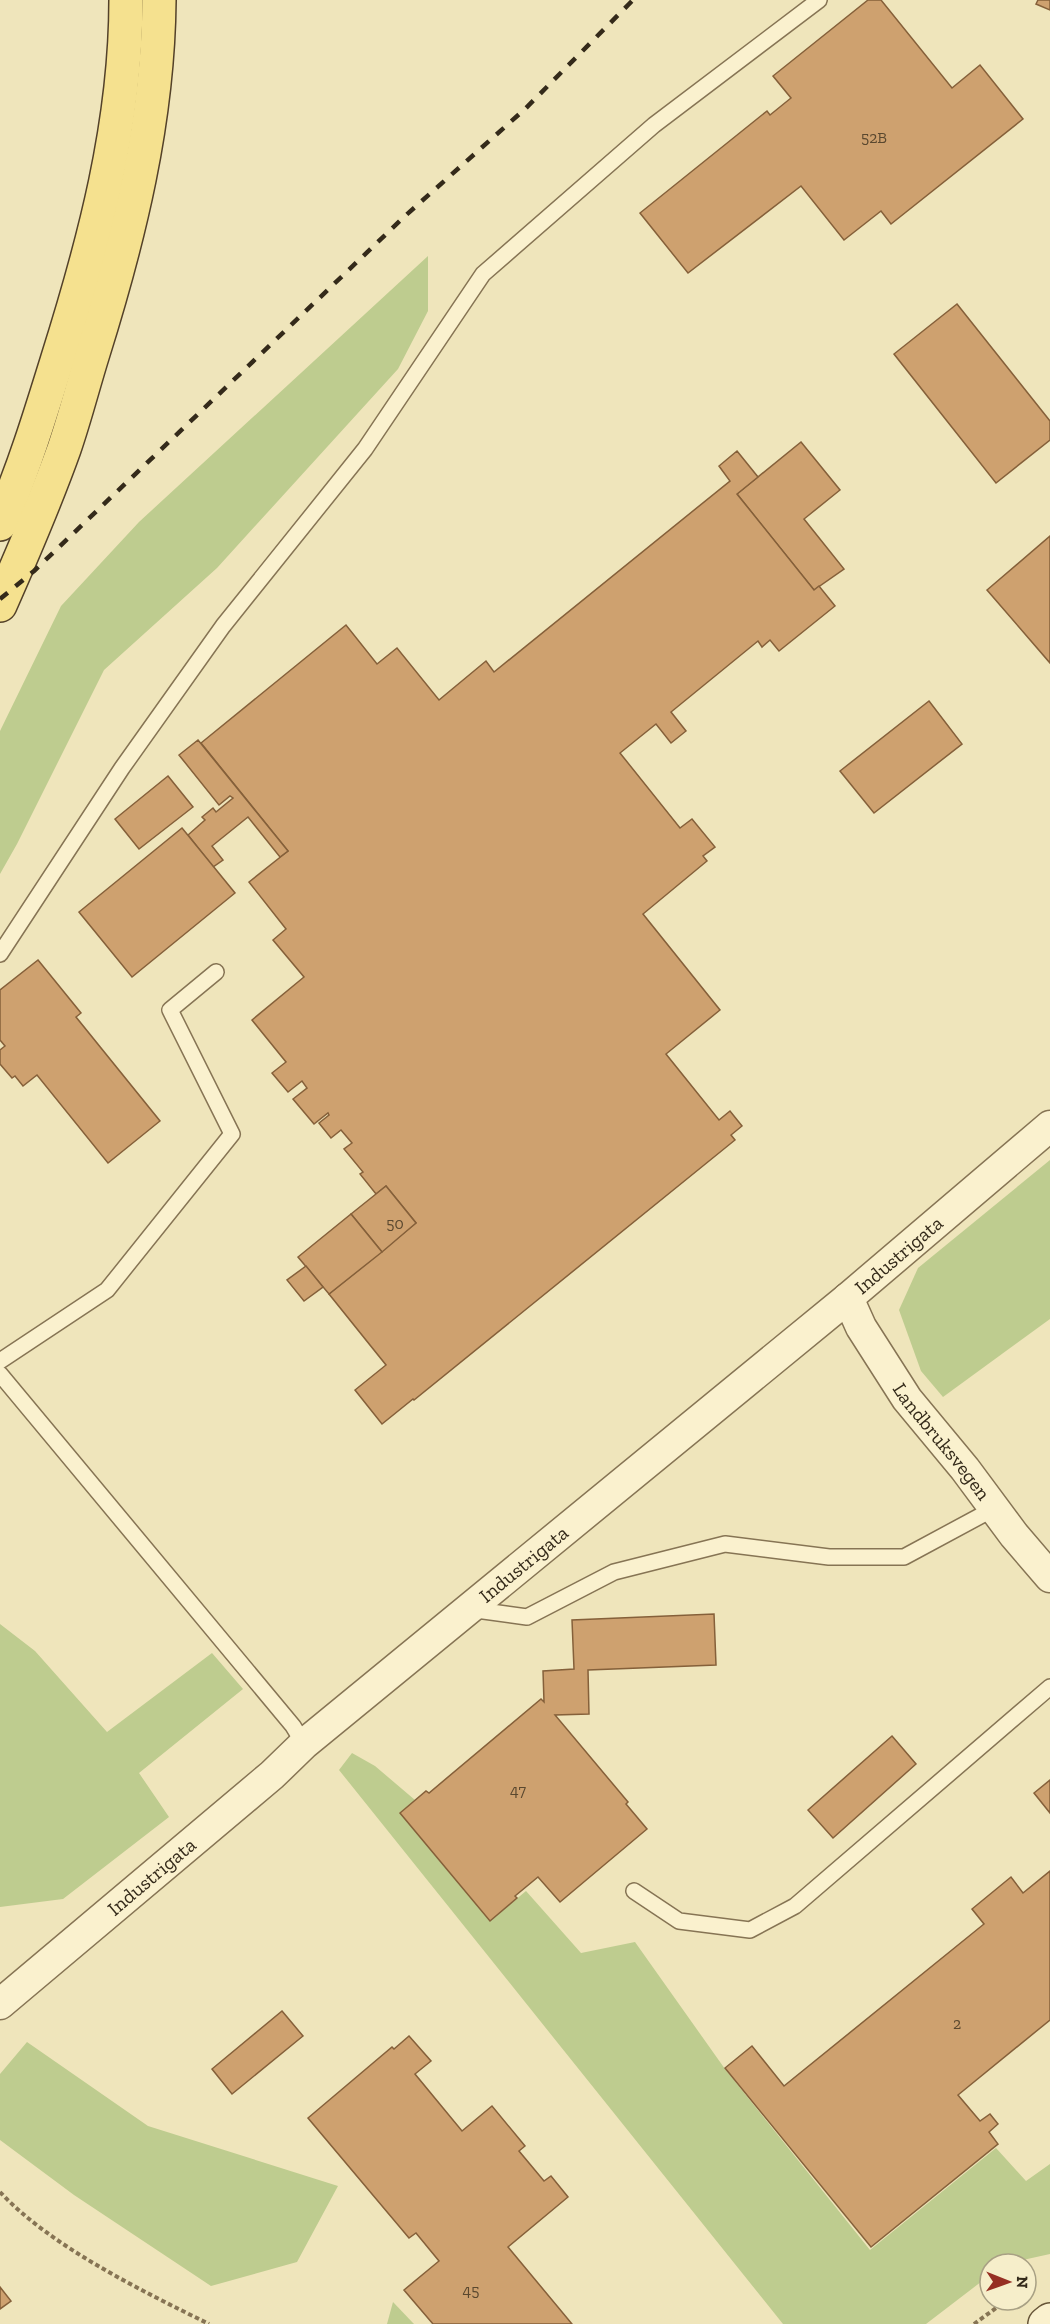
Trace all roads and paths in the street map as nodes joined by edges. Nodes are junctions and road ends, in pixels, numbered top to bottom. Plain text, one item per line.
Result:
1 (126, 0) edge
2 (159, 0) edge
3 (819, 0) edge
4 (0, 524) edge
5 (0, 605) edge
6 (0, 954) edge
7 (216, 972) dead end
8 (1050, 1126) edge
9 (848, 1298) junction
10 (0, 1361) edge
11 (0, 1374) edge
12 (995, 1508) junction
13 (1050, 1577) edge
14 (469, 1608) junction
15 (1050, 1687) edge
16 (304, 1744) junction
17 (634, 1891) dead end
18 (0, 2004) edge
19 (0, 2192) edge
20 (990, 2312) edge
21 (1050, 2320) edge
22 (209, 2324) edge
23 (974, 2324) edge
24 (1045, 2324) edge

1 - 4 main road
2 - 5 main road
3 - 6 lane
7 - 10 lane
8 - 9 street, Industrigata
9 - 12 street, Landbruksvegen
9 - 14 street, Industrigata
11 - 16 lane
12 - 13 street, Landbruksvegen
12 - 14 lane
14 - 16 street, Industrigata
15 - 17 lane
16 - 18 street, Industrigata
19 - 22 path
20 - 23 path
21 - 24 main road

